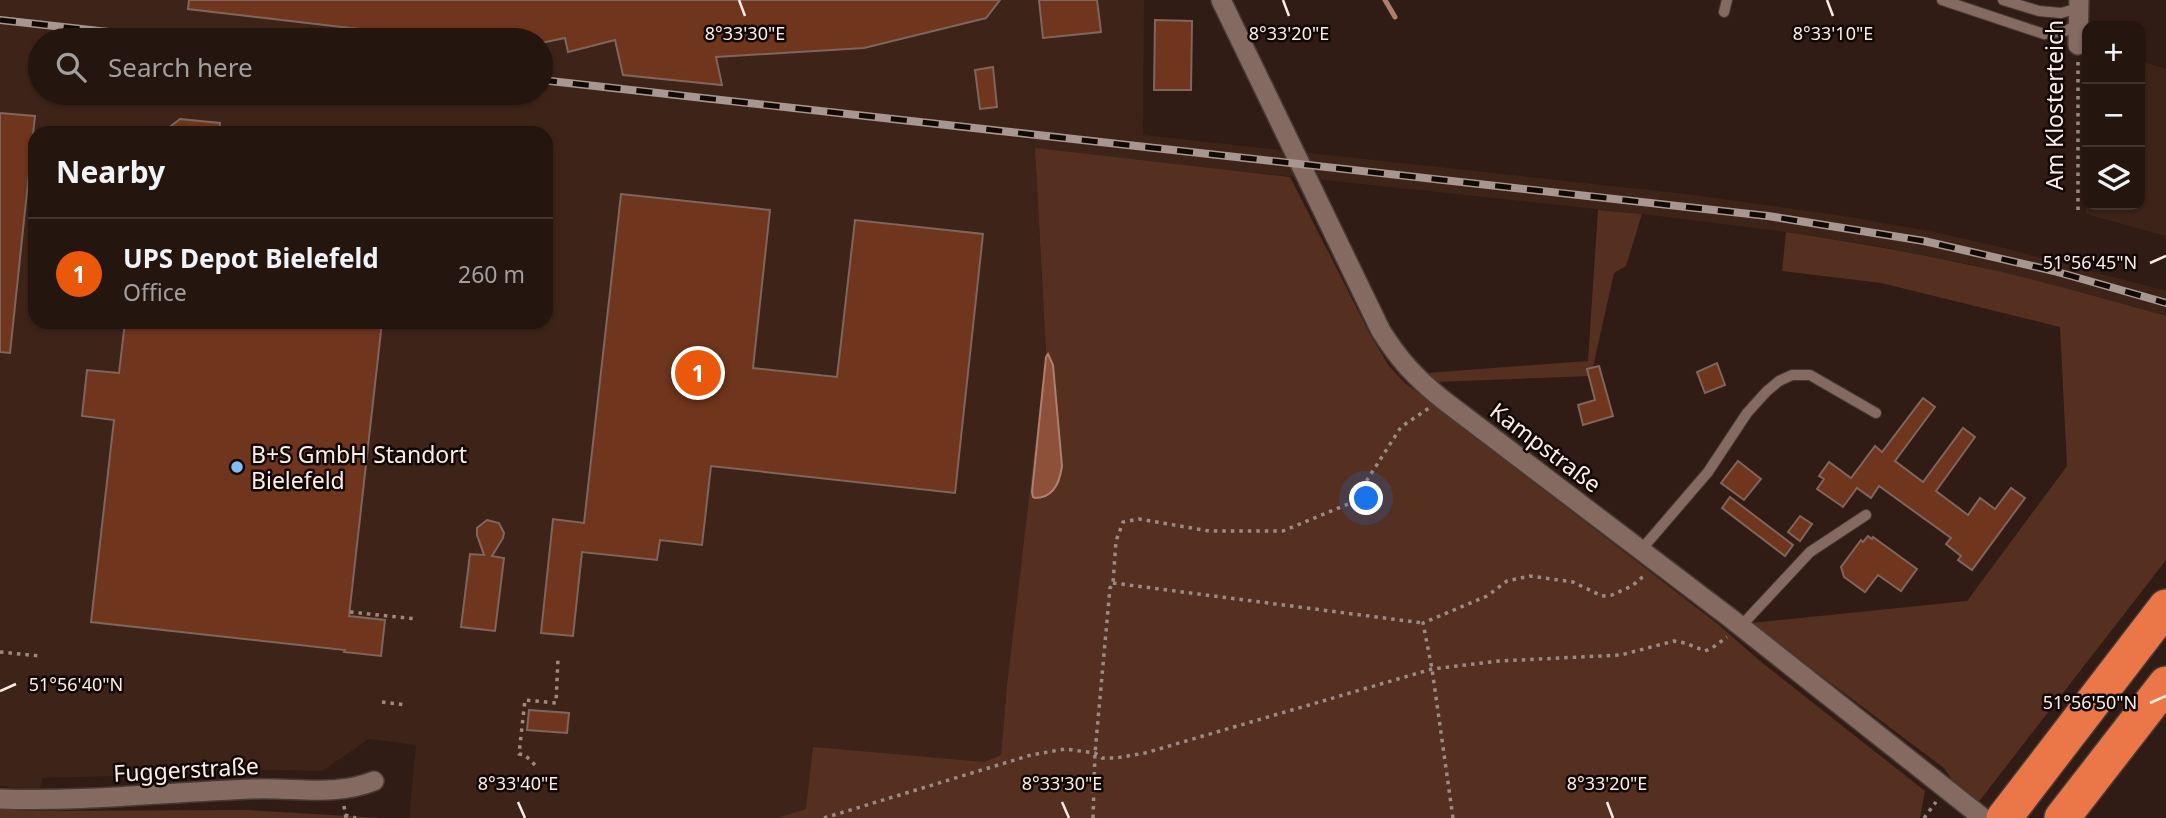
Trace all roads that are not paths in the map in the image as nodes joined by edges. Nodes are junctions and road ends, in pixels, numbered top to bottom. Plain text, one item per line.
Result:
1 (1221, 0) edge
2 (1727, 0) edge
3 (1941, 0) edge
4 (2003, 0) edge
5 (1724, 12) dead end
6 (2078, 19) edge
7 (1876, 413) dead end
8 (1866, 515) dead end
9 (1642, 550) junction
10 (2166, 607) edge
11 (1740, 626) junction
12 (2166, 684) edge
13 (374, 781) dead end
14 (0, 799) edge
15 (2011, 809) edge
16 (1983, 818) edge
17 (2062, 818) edge

1 - 9 street, Kampstraße
2 - 5 lane
3 - 6 lane
4 - 6 lane
7 - 9 lane
8 - 11 lane
9 - 11 street, Kampstraße
10 - 15 highway
11 - 16 street, Kampstraße
12 - 17 highway
13 - 14 street, Fuggerstraße

